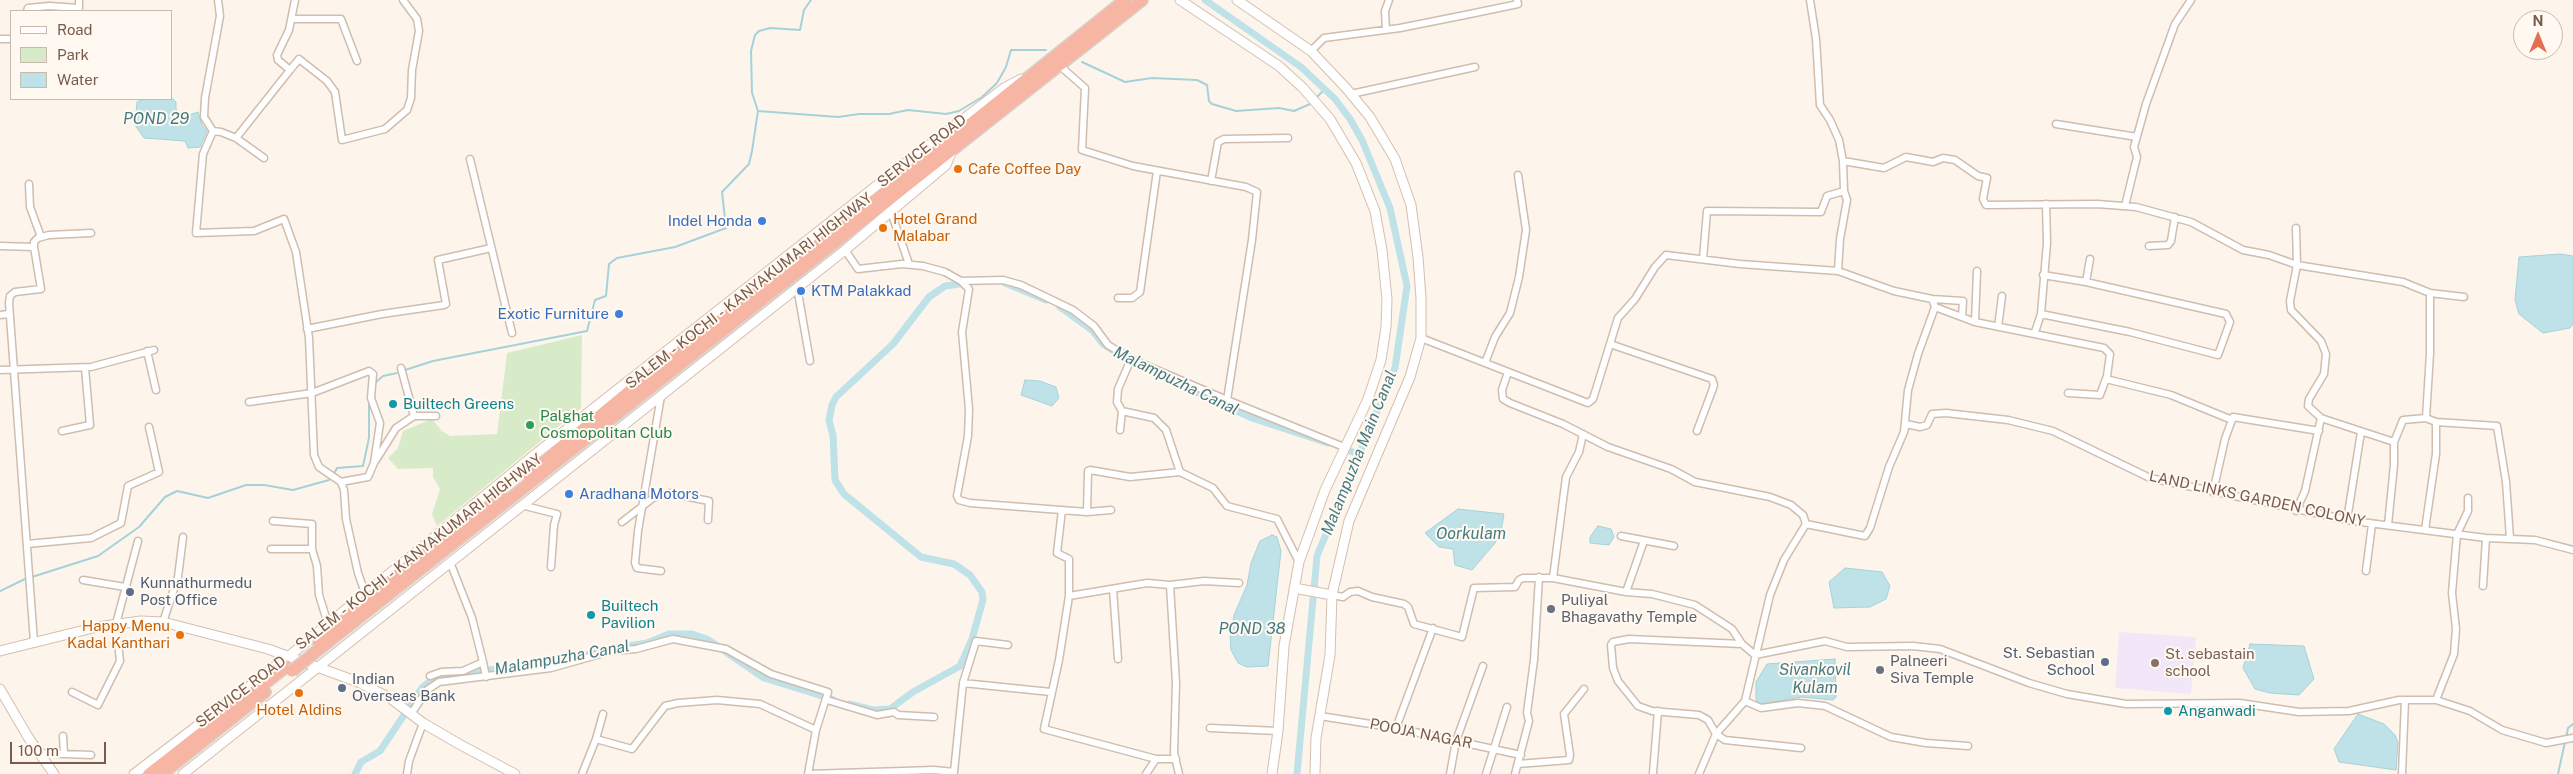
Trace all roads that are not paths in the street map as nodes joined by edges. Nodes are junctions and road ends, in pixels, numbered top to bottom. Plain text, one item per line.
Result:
1 (79, 0) edge
2 (218, 0) edge
3 (295, 0) edge
4 (403, 0) edge
5 (1125, 0) edge
6 (1142, 0) edge
7 (1180, 0) edge
8 (1237, 0) edge
9 (1389, 0) edge
10 (1810, 0) edge
11 (2191, 0) edge
12 (1517, 2) edge
13 (27, 10) edge
14 (292, 19) junction
15 (1386, 30) junction
16 (1311, 52) junction
17 (357, 61) dead end
18 (1059, 66) junction
19 (1475, 67) dead end
20 (290, 70) junction
21 (1033, 74) junction
22 (1351, 94) junction
23 (2056, 124) dead end
24 (213, 131) junction
25 (2137, 137) junction
26 (236, 138) junction
27 (1288, 138) dead end
28 (952, 150) junction
29 (264, 158) dead end
30 (470, 159) dead end
31 (1843, 161) junction
32 (1157, 171) junction
33 (1518, 175) dead end
34 (1211, 181) junction
35 (29, 184) dead end
36 (1844, 191) junction
37 (2046, 204) junction
38 (2125, 206) junction
39 (891, 212) junction
40 (2175, 217) junction
41 (2296, 228) dead end
42 (91, 233) dead end
43 (41, 237) junction
44 (0, 246) edge
45 (2149, 246) dead end
46 (34, 247) junction
47 (491, 248) junction
48 (845, 250) junction
49 (1703, 259) junction
50 (2090, 259) dead end
51 (909, 264) junction
52 (2297, 266) junction
53 (1838, 271) junction
54 (1977, 271) dead end
55 (2043, 275) junction
56 (961, 281) junction
57 (2086, 282) junction
58 (797, 287) junction
59 (2430, 292) junction
60 (2002, 296) dead end
61 (2464, 297) dead end
62 (1118, 298) dead end
63 (1932, 299) junction
64 (1935, 307) junction
65 (0, 314) edge
66 (9, 314) junction
67 (2041, 314) junction
68 (1962, 317) junction
69 (1975, 322) junction
70 (1998, 327) junction
71 (307, 329) junction
72 (2035, 332) junction
73 (512, 333) dead end
74 (1421, 338) junction
75 (1610, 344) junction
76 (1131, 359) junction
77 (810, 361) dead end
78 (1486, 363) junction
79 (84, 368) junction
80 (401, 368) dead end
81 (0, 370) edge
82 (12, 370) junction
83 (1508, 372) junction
84 (2106, 379) junction
85 (156, 390) dead end
86 (2068, 392) dead end
87 (312, 393) junction
88 (661, 394) junction
89 (1227, 400) junction
90 (249, 402) dead end
91 (1122, 410) junction
92 (414, 416) junction
93 (436, 416) dead end
94 (2321, 418) junction
95 (2426, 418) junction
96 (2232, 420) junction
97 (2436, 422) junction
98 (148, 427) dead end
99 (1120, 430) dead end
100 (1697, 430) dead end
101 (62, 431) dead end
102 (2318, 431) junction
103 (1904, 432) junction
104 (2361, 432) junction
105 (1583, 434) junction
106 (2394, 442) junction
107 (1343, 450) junction
108 (374, 463) junction
109 (1180, 472) junction
110 (338, 481) junction
111 (2213, 492) junction
112 (2468, 498) dead end
113 (521, 505) junction
114 (643, 505) junction
115 (1062, 510) junction
116 (1111, 510) dead end
117 (2296, 511) junction
118 (1087, 512) junction
119 (708, 520) dead end
120 (2347, 520) junction
121 (273, 521) dead end
122 (622, 522) dead end
123 (1806, 524) junction
124 (2372, 524) junction
125 (2388, 525) junction
126 (2425, 530) junction
127 (2457, 534) junction
128 (183, 536) dead end
129 (1621, 536) dead end
130 (2486, 538) junction
131 (2510, 538) junction
132 (1644, 541) junction
133 (138, 542) dead end
134 (27, 544) junction
135 (1674, 546) dead end
136 (312, 549) junction
137 (271, 550) dead end
138 (2573, 550) edge
139 (450, 562) junction
140 (1299, 562) junction
141 (551, 566) dead end
142 (661, 571) dead end
143 (2366, 572) dead end
144 (1539, 577) junction
145 (1553, 578) junction
146 (83, 580) dead end
147 (1239, 583) dead end
148 (1170, 585) junction
149 (2483, 586) dead end
150 (125, 587) junction
151 (1297, 588) junction
152 (1113, 589) junction
153 (1626, 592) junction
154 (365, 593) junction
155 (1328, 594) junction
156 (1068, 596) junction
157 (163, 622) junction
158 (116, 624) junction
159 (328, 624) junction
160 (1433, 628) junction
161 (34, 642) junction
162 (1742, 644) junction
163 (1008, 645) dead end
164 (0, 651) edge
165 (310, 652) junction
166 (1755, 655) junction
167 (1118, 659) dead end
168 (483, 662) junction
169 (289, 664) junction
170 (318, 666) junction
171 (1483, 666) dead end
172 (430, 676) dead end
173 (486, 677) junction
174 (963, 684) junction
175 (0, 689) edge
176 (1584, 689) dead end
177 (72, 692) dead end
178 (1051, 692) junction
179 (827, 700) junction
180 (2405, 700) junction
181 (2436, 700) junction
182 (1744, 701) junction
183 (1507, 707) dead end
184 (1658, 711) junction
185 (411, 714) junction
186 (603, 714) dead end
187 (1320, 716) junction
188 (934, 717) dead end
189 (424, 723) junction
190 (1210, 728) dead end
191 (1396, 728) junction
192 (816, 730) junction
193 (1278, 731) junction
194 (1716, 734) junction
195 (63, 736) dead end
196 (2573, 738) edge
197 (596, 739) junction
198 (1456, 741) junction
199 (1968, 746) dead end
200 (1801, 748) dead end
201 (1493, 749) junction
202 (39, 753) junction
203 (64, 754) junction
204 (91, 755) dead end
205 (1522, 755) junction
206 (1156, 759) junction
207 (1176, 759) junction
208 (1518, 764) junction
209 (1653, 773) edge
210 (54, 774) edge
211 (134, 774) edge
212 (148, 774) edge
213 (162, 774) edge
214 (183, 774) edge
215 (407, 774) edge
216 (515, 774) edge
217 (582, 774) edge
218 (1146, 774) edge
219 (1179, 774) edge
220 (1272, 774) edge
221 (1315, 774) edge
222 (1450, 774) edge
223 (1486, 774) edge
224 (1514, 774) edge
225 (1699, 774) edge
226 (2402, 774) edge

1 - 13 street
2 - 24 street
3 - 14 street
4 - 20 street
5 - 21 highway, SALEM - KOCHI - KANYAKUMARI HIGHWAY
6 - 18 highway, SALEM - KOCHI - KANYAKUMARI HIGHWAY
7 - 107 street
8 - 16 street
9 - 15 street
10 - 31 street
11 - 25 street
12 - 15 street
14 - 17 street
14 - 20 street
15 - 16 street
16 - 22 street
18 - 28 highway, SALEM - KOCHI - KANYAKUMARI HIGHWAY
18 - 32 street
19 - 22 street
20 - 26 street
21 - 154 street, SERVICE ROAD
21 - 165 highway, SALEM - KOCHI - KANYAKUMARI HIGHWAY
22 - 74 street
23 - 25 street
24 - 26 street
24 - 71 street
25 - 38 street
26 - 29 street
27 - 34 street
28 - 39 street, SERVICE ROAD
28 - 165 highway, SALEM - KOCHI - KANYAKUMARI HIGHWAY
30 - 47 street
31 - 36 street
31 - 37 street
32 - 34 street
32 - 62 street
33 - 78 street
34 - 89 street
35 - 43 street
36 - 49 street
36 - 53 street
37 - 38 street
37 - 55 street
38 - 40 street
39 - 48 street, SERVICE ROAD
39 - 51 street
40 - 45 street
40 - 52 street
41 - 52 street
42 - 43 street
43 - 46 street
44 - 46 street
46 - 66 street
47 - 71 street
47 - 73 street
48 - 51 street
48 - 58 street, SERVICE ROAD
49 - 53 street
49 - 75 street
50 - 57 street
51 - 56 street
52 - 59 street
52 - 94 street
53 - 63 street
54 - 69 street
55 - 57 street
55 - 67 street
56 - 76 street
56 - 115 street
57 - 67 street
58 - 77 street
58 - 88 street, SERVICE ROAD
59 - 61 street
59 - 95 street
60 - 70 street
63 - 64 street
63 - 68 street
64 - 68 street
64 - 103 street
65 - 66 street
66 - 82 street
67 - 72 street
68 - 69 street
69 - 70 street
70 - 72 street
71 - 87 street
72 - 84 street
74 - 78 street
74 - 155 street
75 - 83 street
75 - 100 street
76 - 89 street
76 - 91 street
78 - 83 street
79 - 82 street
79 - 85 street
79 - 101 street
80 - 92 street
81 - 82 street
82 - 134 street
83 - 105 street
84 - 86 street
84 - 96 street
87 - 90 street
87 - 108 street
87 - 110 street
88 - 113 street, SERVICE ROAD
88 - 114 street
89 - 107 street
91 - 99 street
91 - 109 street
92 - 93 street
92 - 108 street
94 - 102 street
94 - 104 street
95 - 97 street
95 - 106 street
96 - 102 street
96 - 111 street
97 - 126 street
97 - 131 street
98 - 134 street
102 - 117 street
103 - 111 street, LAND LINKS GARDEN COLONY
103 - 123 street
104 - 106 street
104 - 120 street
105 - 123 street
105 - 145 street
106 - 125 street
107 - 140 street
108 - 110 street
109 - 118 street
109 - 140 street
110 - 154 street
111 - 117 street, LAND LINKS GARDEN COLONY
112 - 127 street
113 - 139 street, SERVICE ROAD
113 - 141 street
114 - 119 street
114 - 122 street
114 - 142 street
115 - 118 street
115 - 156 street
116 - 118 street
117 - 120 street, LAND LINKS GARDEN COLONY
120 - 124 street, LAND LINKS GARDEN COLONY
121 - 136 street
123 - 166 street
124 - 125 street, LAND LINKS GARDEN COLONY
124 - 143 street
125 - 126 street, LAND LINKS GARDEN COLONY
126 - 127 street, LAND LINKS GARDEN COLONY
127 - 130 street, LAND LINKS GARDEN COLONY
127 - 181 street
128 - 157 street
129 - 132 street
130 - 131 street, LAND LINKS GARDEN COLONY
130 - 149 street
131 - 138 street, LAND LINKS GARDEN COLONY
132 - 135 street
132 - 153 street
133 - 150 street
134 - 161 street
136 - 137 street
136 - 159 street
139 - 168 street
139 - 170 street, SERVICE ROAD
140 - 151 street
144 - 145 street
144 - 160 street
144 - 205 street
145 - 153 street
146 - 150 street
147 - 148 street
148 - 152 street
148 - 207 street
150 - 158 street
151 - 155 street
151 - 193 street
152 - 156 street
152 - 167 street
153 - 162 street
154 - 159 street, SERVICE ROAD
155 - 160 street
155 - 187 street
156 - 178 street
157 - 158 street
157 - 169 street
158 - 161 street
158 - 177 street
159 - 169 street, SERVICE ROAD
160 - 191 street
161 - 164 street
162 - 166 street
162 - 184 street
163 - 174 street
165 - 169 highway, SALEM - KOCHI - KANYAKUMARI HIGHWAY
166 - 180 street
166 - 182 street
168 - 172 street
168 - 173 street
169 - 170 street
169 - 211 street, SERVICE ROAD
169 - 212 highway, SALEM - KOCHI - KANYAKUMARI HIGHWAY
169 - 213 highway, SALEM - KOCHI - KANYAKUMARI HIGHWAY
170 - 185 street
170 - 214 street, SERVICE ROAD
171 - 198 street
173 - 179 street
173 - 185 street
174 - 178 street
174 - 192 street
175 - 202 street
176 - 208 street
178 - 206 street
179 - 188 street
179 - 192 street
180 - 181 street
180 - 226 street
181 - 196 street
182 - 194 street
182 - 199 street
183 - 201 street
184 - 194 street
184 - 209 street
185 - 189 street
186 - 197 street
187 - 191 street, POOJA NAGAR
187 - 221 street
189 - 215 street
189 - 216 street
190 - 193 street
191 - 198 street, POOJA NAGAR
192 - 197 street
193 - 220 street
194 - 200 street
194 - 225 street
195 - 203 street
197 - 217 street
198 - 201 street, POOJA NAGAR
198 - 222 street
201 - 205 street, POOJA NAGAR
201 - 223 street
202 - 203 street
202 - 210 street
203 - 204 street
205 - 208 street
206 - 207 street
206 - 218 street
207 - 219 street
208 - 224 street

